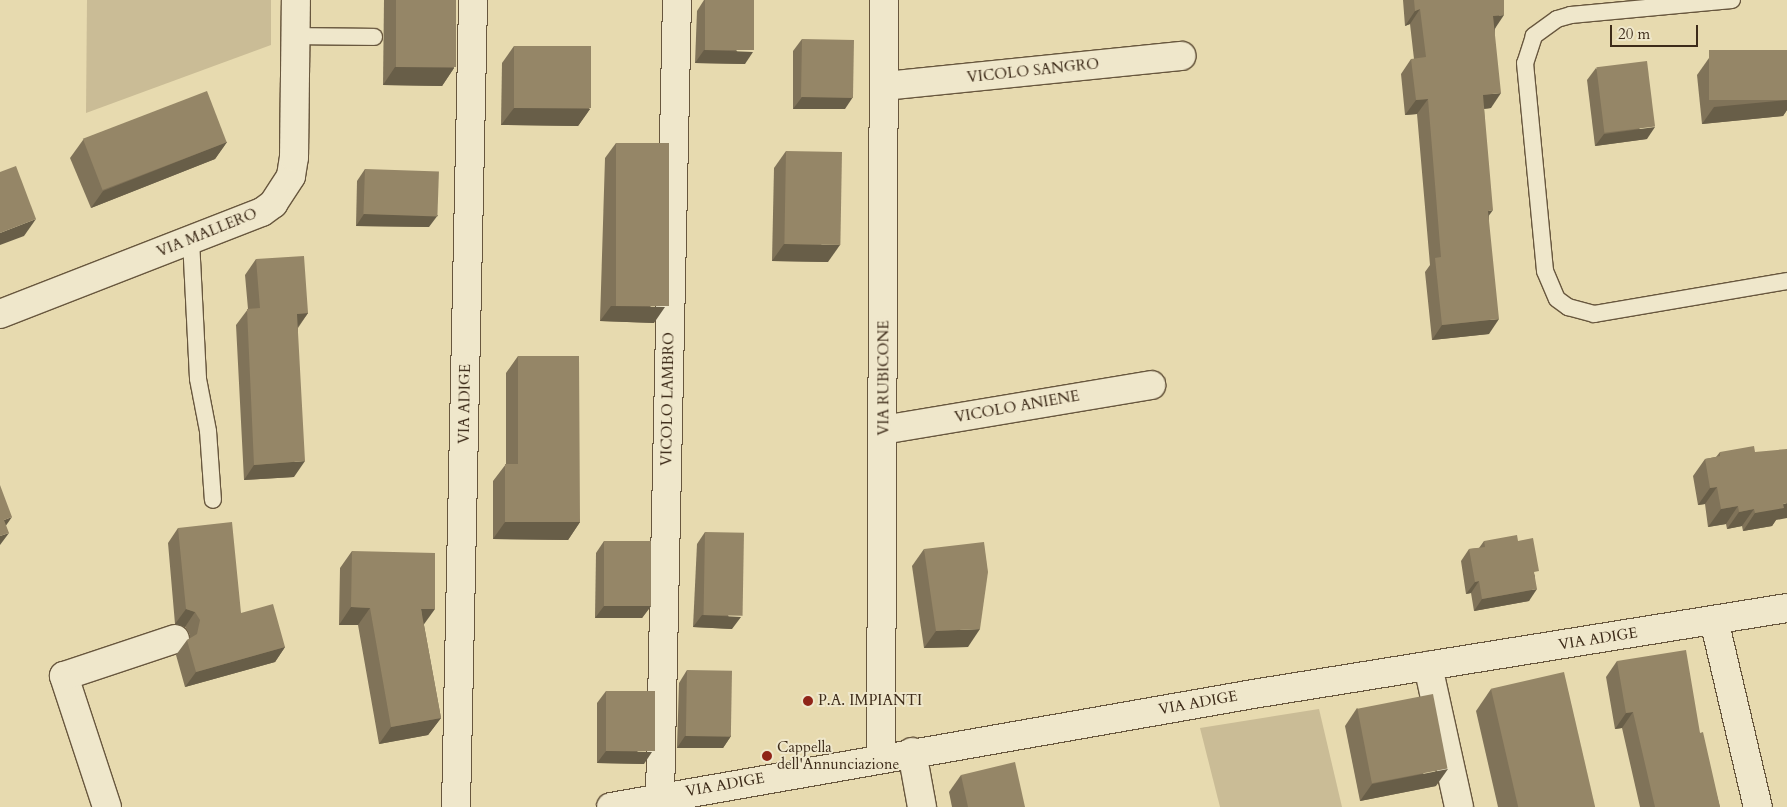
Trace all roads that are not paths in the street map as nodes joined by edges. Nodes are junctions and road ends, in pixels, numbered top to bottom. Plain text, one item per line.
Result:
1 (296, 0) edge
2 (473, 0) edge
3 (677, 0) edge
4 (884, 0) edge
5 (1732, 0) edge
6 (295, 36) junction
7 (374, 37) dead end
8 (1182, 56) dead end
9 (885, 86) junction
10 (191, 240) junction
11 (1787, 280) edge
12 (0, 314) edge
13 (1151, 384) dead end
14 (884, 430) junction
15 (214, 500) dead end
16 (1787, 608) edge
17 (1714, 620) junction
18 (175, 640) dead end
19 (1428, 666) junction
20 (912, 752) junction
21 (882, 757) junction
22 (660, 797) junction
23 (107, 807) edge
24 (456, 807) edge
25 (611, 807) edge
26 (922, 807) edge
27 (1459, 807) edge
28 (1758, 807) edge

1 - 6 street, VIA MALLERO
2 - 24 street, VIA ADIGE
3 - 22 street, VICOLO LAMBRO
4 - 9 street, VIA RUBICONE
5 - 11 lane
6 - 7 lane
6 - 10 street, VIA MALLERO
8 - 9 street, VICOLO SANGRO
9 - 14 street, VIA RUBICONE
10 - 12 street, VIA MALLERO
10 - 15 lane
13 - 14 street, VICOLO ANIENE
14 - 21 street, VIA RUBICONE
16 - 17 street, VIA ADIGE
17 - 19 street, VIA ADIGE
17 - 28 street
18 - 23 street
19 - 20 street, VIA ADIGE
19 - 27 street
20 - 21 street, VIA ADIGE
20 - 26 street
21 - 22 street, VIA ADIGE
22 - 25 street, VIA ADIGE

